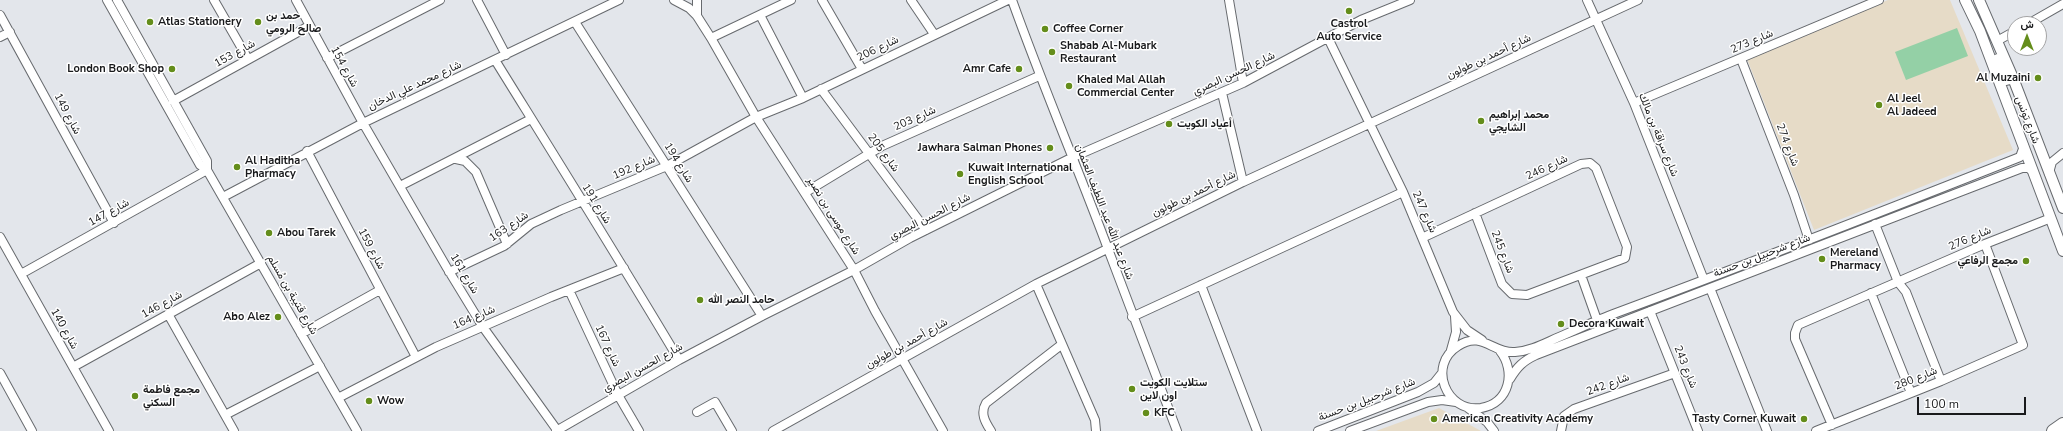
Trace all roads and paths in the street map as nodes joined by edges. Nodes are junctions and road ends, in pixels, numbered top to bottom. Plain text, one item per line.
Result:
1 (107, 0) edge
2 (117, 0) edge
3 (214, 0) edge
4 (296, 0) edge
5 (440, 0) edge
6 (477, 0) edge
7 (619, 0) edge
8 (674, 0) edge
9 (696, 0) edge
10 (791, 0) edge
11 (822, 0) edge
12 (911, 0) edge
13 (1008, 0) edge
14 (1012, 0) edge
15 (1229, 0) edge
16 (1410, 0) edge
17 (1587, 0) edge
18 (1638, 0) edge
19 (1879, 0) edge
20 (1965, 0) edge
21 (1979, 0) edge
22 (2063, 4) edge
23 (0, 15) edge
24 (760, 15) junction
25 (696, 16) junction
26 (2042, 16) edge
27 (1595, 20) junction
28 (575, 22) junction
29 (309, 26) junction
30 (1980, 31) junction
31 (10, 32) junction
32 (934, 34) junction
33 (2007, 36) edge
34 (0, 37) edge
35 (711, 38) junction
36 (1328, 38) junction
37 (1998, 41) junction
38 (506, 55) junction
39 (327, 58) junction
40 (248, 59) junction
41 (1741, 59) junction
42 (495, 60) junction
43 (862, 69) junction
44 (1039, 76) junction
45 (2013, 78) junction
46 (1243, 83) junction
47 (822, 89) junction
48 (1222, 93) junction
49 (803, 98) junction
50 (173, 101) junction
51 (1634, 104) junction
52 (756, 116) junction
53 (531, 119) junction
54 (362, 123) junction
55 (1369, 124) junction
56 (2024, 146) junction
57 (307, 151) junction
58 (869, 153) junction
59 (2063, 153) edge
60 (1071, 158) junction
61 (456, 159) junction
62 (667, 166) junction
63 (207, 170) junction
64 (2034, 171) junction
65 (2049, 173) junction
66 (1243, 182) junction
67 (400, 186) junction
68 (806, 192) junction
69 (1403, 192) junction
70 (223, 197) junction
71 (581, 202) junction
72 (2063, 208) edge
73 (1475, 213) junction
74 (2051, 218) junction
75 (114, 223) junction
76 (1875, 224) junction
77 (926, 230) junction
78 (0, 237) edge
79 (1424, 237) junction
80 (1809, 240) junction
81 (507, 244) junction
82 (1985, 244) junction
83 (1108, 249) junction
84 (2063, 251) edge
85 (1627, 253) joint
86 (261, 263) junction
87 (624, 268) junction
88 (854, 270) junction
89 (449, 272) junction
90 (21, 274) junction
91 (1581, 275) junction
92 (1704, 280) junction
93 (1898, 282) junction
94 (1036, 284) junction
95 (1201, 285) junction
96 (1710, 288) junction
97 (380, 290) junction
98 (569, 290) junction
99 (1871, 293) junction
100 (1650, 311) junction
101 (1454, 312) junction
102 (168, 314) junction
103 (762, 316) junction
104 (1132, 317) junction
105 (1597, 320) junction
106 (483, 327) junction
107 (301, 334) junction
108 (1486, 342) junction
109 (1061, 345) junction
110 (1451, 351) junction
111 (1500, 351) junction
112 (416, 357) junction
113 (902, 358) junction
114 (679, 360) junction
115 (73, 366) junction
116 (320, 366) junction
117 (0, 373) edge
118 (1442, 373) junction
119 (1675, 373) junction
120 (1941, 381) junction
121 (1509, 382) junction
122 (1911, 393) junction
123 (618, 394) junction
124 (338, 398) junction
125 (1461, 404) junction
126 (696, 412) dead end
127 (225, 415) junction
128 (1832, 425) junction
129 (2063, 426) edge
130 (786, 428) edge
131 (941, 430) edge
132 (32, 431) edge
133 (110, 431) edge
134 (234, 431) edge
135 (357, 431) edge
136 (556, 431) edge
137 (639, 431) edge
138 (732, 431) edge
139 (773, 431) edge
140 (990, 431) edge
141 (1096, 431) edge
142 (1177, 431) edge
143 (1257, 431) edge
144 (1318, 431) edge
145 (1350, 431) edge
146 (1494, 431) edge
147 (1561, 431) edge
148 (1698, 431) edge
149 (1768, 431) edge
150 (1816, 431) edge
151 (2054, 431) edge

1 - 63 street, شارع قتيبة بن مُسلم
2 - 50 street, شارع قتيبة بن مُسلم
3 - 40 street
4 - 29 street, شارع 154
5 - 39 street
6 - 38 street
7 - 28 street, شارع محمد علي الدخان
8 - 25 street, شارع موسى بن نصير
9 - 25 street
10 - 24 street
11 - 43 street
12 - 32 street
13 - 32 street, شارع 206
14 - 44 street, شارع عبد الله عبد اللطيف العثمان
15 - 46 street
16 - 36 street, شارع الحسن البصري
17 - 27 street, شارع سراقة بن مالك
18 - 27 street, شارع أحمد بن طولون
19 - 41 street, شارع 273
20 - 30 main road, شارع تونس
21 - 37 main road, شارع تونس
22 - 26 street
23 - 31 street, شارع 149
24 - 35 street
24 - 49 street
25 - 35 street, شارع موسى بن نصير
27 - 51 street, شارع سراقة بن مالك
27 - 55 street, شارع أحمد بن طولون
28 - 38 street, شارع محمد علي الدخان
28 - 62 street, شارع 194
29 - 39 street, شارع 154
29 - 40 street, شارع 153
30 - 45 main road
30 - 56 main road, شارع تونس
31 - 34 street
31 - 75 street, شارع 149
32 - 43 street, شارع 206
33 - 37 street
35 - 52 street, شارع موسى بن نصير
36 - 46 street, شارع الحسن البصري
36 - 55 street, شارع 247
37 - 45 main road, شارع تونس
38 - 42 street, شارع محمد علي الدخان
39 - 54 street, شارع 154
40 - 50 street, شارع 153
41 - 51 street, شارع 273
41 - 80 street, شارع 274
42 - 53 street, شارع 191
42 - 54 street, شارع محمد علي الدخان
43 - 47 street, شارع 206
44 - 58 street, شارع 203
44 - 60 street, شارع عبد الله عبد اللطيف العثمان
45 - 65 main road, شارع تونس
46 - 48 street, شارع الحسن البصري
47 - 49 street, شارع 206
47 - 58 street, شارع 205
48 - 60 street, شارع الحسن البصري
48 - 66 street
49 - 52 street, شارع 206
50 - 63 street, شارع قتيبة بن مُسلم
51 - 92 street, شارع سراقة بن مالك
52 - 62 street, شارع 192
52 - 68 street, شارع موسى بن نصير
53 - 61 street
53 - 71 street, شارع 191
54 - 57 street, شارع محمد علي الدخان
54 - 67 street, شارع 161
55 - 66 street, شارع أحمد بن طولون
55 - 69 street, شارع 247
56 - 64 main road, شارع تونس
56 - 80 street, شارع شرحبيل بن حسنة
57 - 70 street, شارع محمد علي الدخان
57 - 97 street, شارع 159
58 - 68 street, شارع 203
58 - 77 street, شارع 205
59 - 65 street
60 - 77 street, شارع الحسن البصري
60 - 83 street, شارع عبد الله عبد اللطيف العثمان
61 - 67 street
61 - 81 street
62 - 71 street, شارع 192
62 - 103 street, شارع 194
63 - 70 street, شارع قتيبة بن مُسلم
63 - 75 street, شارع 147
64 - 74 main road, شارع تونس
64 - 76 street, شارع شرحبيل بن حسنة
65 - 72 main road, شارع تونس
66 - 83 street, شارع أحمد بن طولون
67 - 89 street, شارع 161
68 - 88 street, شارع موسى بن نصير
69 - 79 street, شارع 247
69 - 95 street
70 - 86 street, شارع قتيبة بن مُسلم
71 - 81 street, شارع 163
71 - 87 street, شارع 191
73 - 79 street, شارع 246
73 - 85 street, شارع 246
73 - 91 street, شارع 245
74 - 82 street, شارع 276
74 - 84 main road, شارع تونس
75 - 90 street, شارع 147
76 - 93 street
76 - 96 street, شارع شرحبيل بن حسنة
77 - 88 street, شارع الحسن البصري
78 - 90 street, شارع 140
79 - 101 street, شارع 247
80 - 92 street, شارع شرحبيل بن حسنة
81 - 89 street, شارع 163
82 - 93 street, شارع 276
82 - 120 street, شارع 280
83 - 94 street, شارع أحمد بن طولون
83 - 104 street, شارع عبد الله عبد اللطيف العثمان
85 - 91 street, شارع 245
86 - 102 street, شارع 146
86 - 107 street, شارع قتيبة بن مُسلم
87 - 98 street, شارع 164
87 - 114 street, شارع 191
88 - 103 street, شارع الحسن البصري
88 - 113 street, شارع موسى بن نصير
89 - 106 street, شارع 161
90 - 115 street, شارع 140
91 - 105 street
92 - 105 street, شارع شرحبيل بن حسنة
93 - 99 street, شارع 276
93 - 120 street
94 - 109 street
94 - 113 street, شارع أحمد بن طولون
95 - 104 street
95 - 143 street
96 - 100 street, شارع شرحبيل بن حسنة
96 - 149 street
97 - 107 street
97 - 112 street, شارع 159
98 - 106 street, شارع 164
98 - 123 street, شارع 167
99 - 122 street
99 - 128 street, شارع 276
100 - 119 street, شارع 243
100 - 121 street, شارع شرحبيل بن حسنة
101 - 108 street, شارع 247
101 - 110 street, شارع 247
102 - 115 street, شارع 146
102 - 127 street
103 - 114 street, شارع الحسن البصري
104 - 142 street, شارع عبد الله عبد اللطيف العثمان
105 - 111 street, شارع شرحبيل بن حسنة
106 - 112 street, شارع 164
106 - 136 street, شارع 161
107 - 116 street, شارع قتيبة بن مُسلم
108 - 110 street
108 - 111 street
109 - 140 street
109 - 141 street
110 - 118 street
111 - 121 street
112 - 124 street, شارع 164
113 - 130 street, شارع أحمد بن طولون
113 - 131 street, شارع موسى بن نصير
114 - 123 street, شارع الحسن البصري
115 - 133 street, شارع 140
116 - 124 street, شارع قتيبة بن مُسلم
116 - 127 street
117 - 132 street
118 - 125 street
118 - 144 street, شارع شرحبيل بن حسنة
119 - 147 street, شارع 242
119 - 148 street, شارع 243
120 - 122 street, شارع 280
121 - 125 street
122 - 128 street, شارع 280
123 - 136 street, شارع الحسن البصري
123 - 137 street, شارع 167
124 - 135 street, شارع قتيبة بن مُسلم
125 - 145 street, شارع شرحبيل بن حسنة
125 - 146 street
126 - 138 street
127 - 134 street
128 - 150 street, شارع 280
129 - 151 highway
130 - 139 street, شارع أحمد بن طولون

